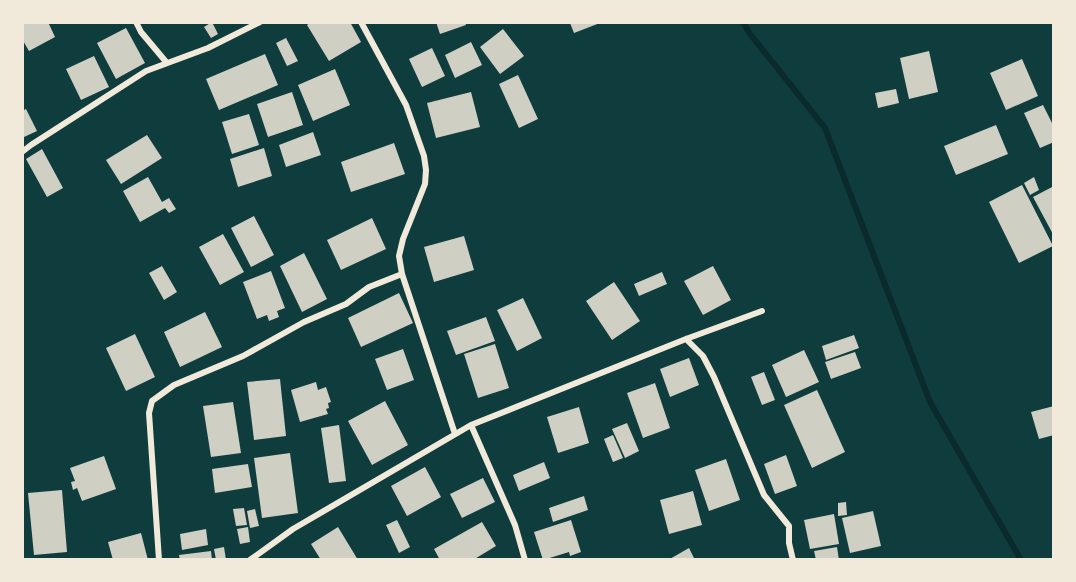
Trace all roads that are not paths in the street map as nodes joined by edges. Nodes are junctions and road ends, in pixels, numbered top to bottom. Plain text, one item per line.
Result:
1 (136, 22) edge
2 (260, 22) edge
3 (361, 22) edge
4 (167, 63) junction
5 (22, 152) edge
6 (402, 274) junction
7 (762, 311) dead end
8 (686, 339) junction
9 (471, 425) junction
10 (456, 434) junction
11 (159, 560) edge
12 (250, 560) edge
13 (525, 560) edge
14 (793, 560) edge

1 - 4 street
2 - 4 street
3 - 6 street
4 - 5 street
6 - 10 street
6 - 11 street
7 - 8 street
8 - 9 street
8 - 14 street
9 - 10 street
9 - 13 street
10 - 12 street

